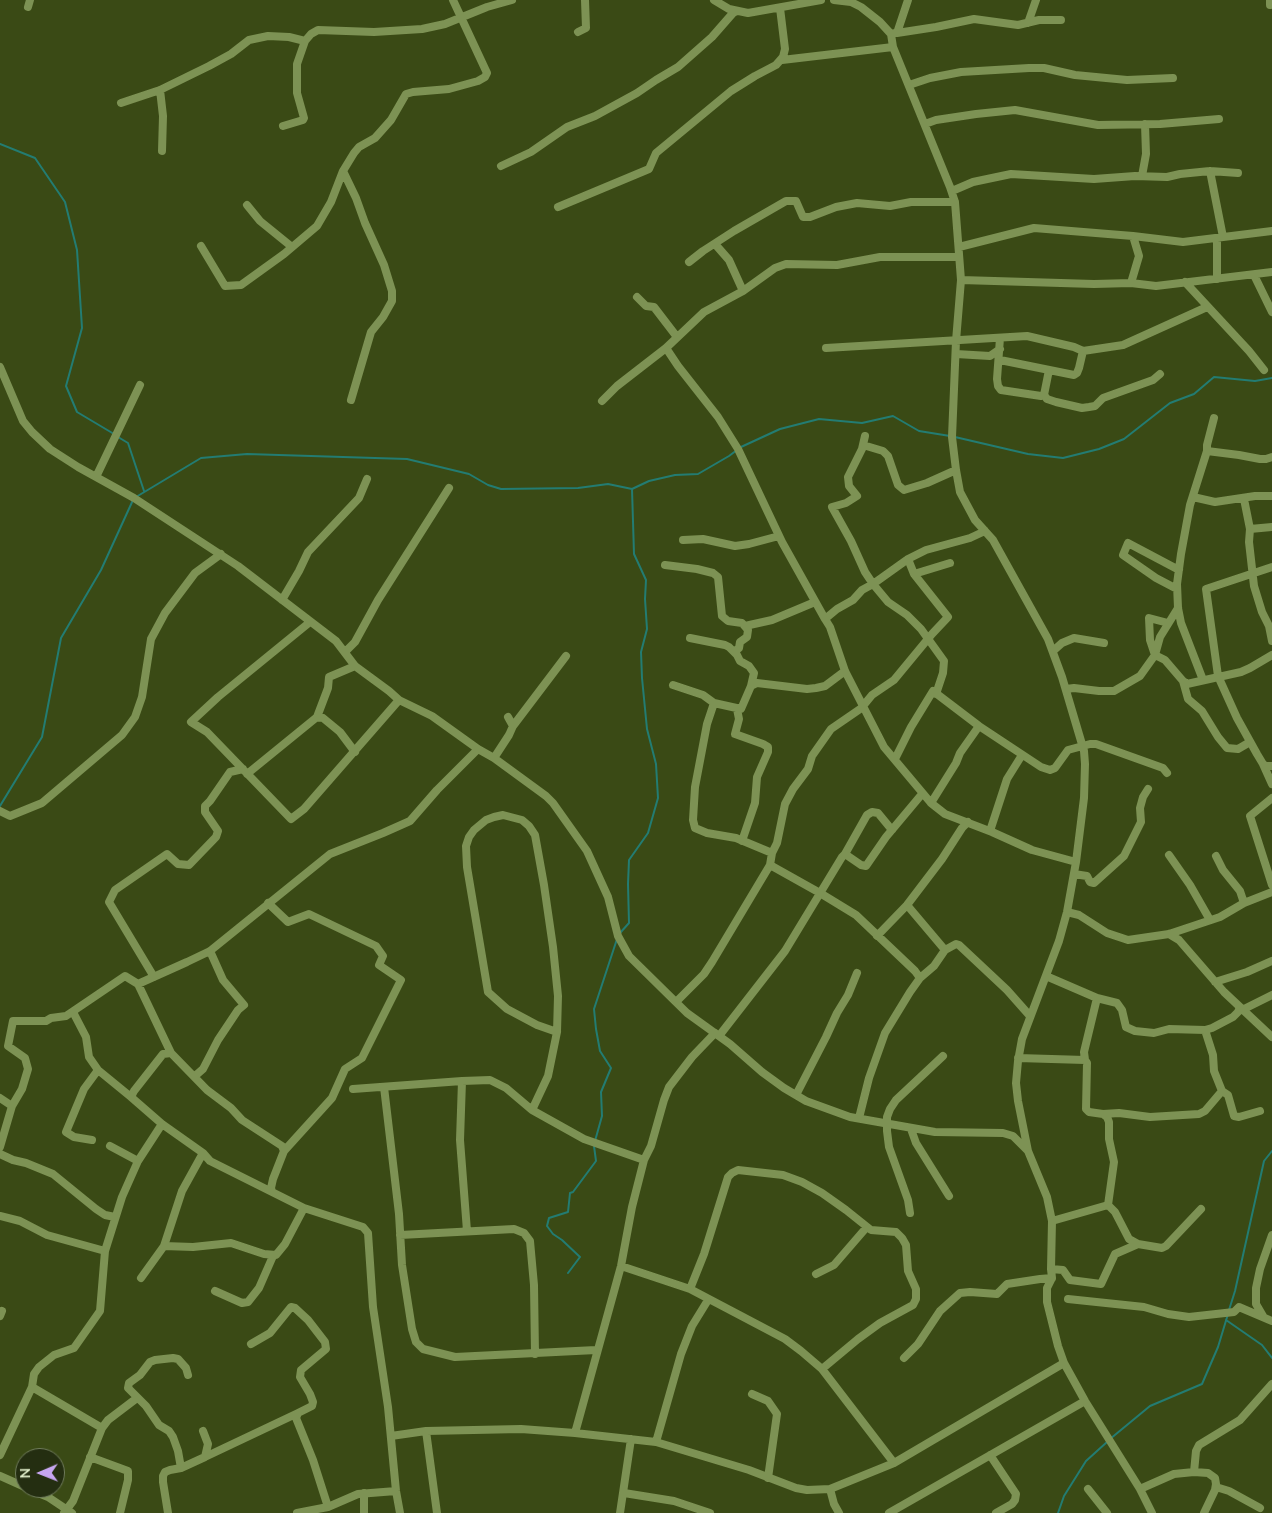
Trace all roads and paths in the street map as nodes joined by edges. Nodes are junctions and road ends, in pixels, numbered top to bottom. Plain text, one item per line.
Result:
1 (453, 0) edge
2 (512, 0) edge
3 (585, 0) edge
4 (714, 0) edge
5 (821, 0) edge
6 (834, 0) edge
7 (908, 0) edge
8 (1036, 0) edge
9 (780, 8) junction
10 (737, 11) junction
11 (460, 17) junction
12 (1060, 20) dead end
13 (1028, 23) junction
14 (578, 32) dead end
15 (894, 34) junction
16 (306, 41) junction
17 (893, 47) junction
18 (782, 60) junction
19 (1173, 78) dead end
20 (909, 85) junction
21 (160, 90) junction
22 (121, 103) dead end
23 (1219, 119) dead end
24 (925, 124) junction
25 (1145, 124) junction
26 (283, 126) dead end
27 (162, 151) dead end
28 (501, 166) dead end
29 (343, 171) junction
30 (1210, 172) junction
31 (1238, 173) dead end
32 (1142, 176) junction
33 (952, 191) junction
34 (955, 202) junction
35 (247, 205) dead end
36 (558, 207) dead end
37 (1272, 231) edge
38 (1133, 236) junction
39 (1220, 237) junction
40 (715, 244) junction
41 (201, 246) dead end
42 (292, 247) junction
43 (958, 247) junction
44 (959, 257) junction
45 (689, 262) dead end
46 (1272, 272) edge
47 (1254, 275) junction
48 (1217, 278) junction
49 (960, 280) junction
50 (1185, 282) junction
51 (1131, 283) junction
52 (743, 291) junction
53 (637, 297) dead end
54 (1206, 307) junction
55 (1272, 312) edge
56 (677, 337) junction
57 (1000, 338) junction
58 (956, 341) junction
59 (666, 348) junction
60 (826, 348) dead end
61 (1000, 349) junction
62 (1083, 350) junction
63 (956, 354) junction
64 (1000, 360) junction
65 (0, 367) edge
66 (1049, 370) junction
67 (1264, 370) dead end
68 (1160, 374) dead end
69 (140, 385) dead end
70 (1044, 395) junction
71 (352, 400) dead end
72 (602, 401) dead end
73 (1214, 418) dead end
74 (864, 436) dead end
75 (863, 445) junction
76 (1207, 451) junction
77 (1272, 457) edge
78 (956, 470) junction
79 (96, 477) junction
80 (367, 479) dead end
81 (449, 488) dead end
82 (1272, 496) edge
83 (1193, 497) junction
84 (1244, 498) junction
85 (1272, 527) edge
86 (1250, 529) junction
87 (985, 531) junction
88 (779, 536) junction
89 (683, 540) dead end
90 (221, 554) junction
91 (908, 559) junction
92 (950, 563) dead end
93 (665, 565) dead end
94 (1272, 567) edge
95 (1179, 570) junction
96 (914, 574) junction
97 (1253, 574) junction
98 (873, 584) junction
99 (1177, 589) junction
100 (282, 600) junction
101 (815, 602) junction
102 (825, 619) junction
103 (1174, 619) junction
104 (310, 622) junction
105 (745, 626) junction
106 (929, 637) junction
107 (1271, 637) edge
108 (690, 638) dead end
109 (1104, 643) dead end
110 (1053, 651) junction
111 (345, 652) junction
112 (1155, 655) junction
113 (1272, 655) edge
114 (566, 656) dead end
115 (737, 656) junction
116 (355, 666) junction
117 (845, 671) junction
118 (1218, 676) junction
119 (1202, 680) junction
120 (1182, 682) junction
121 (673, 685) dead end
122 (751, 686) junction
123 (1066, 689) junction
124 (936, 694) junction
125 (399, 700) junction
126 (714, 703) junction
127 (863, 706) junction
128 (737, 709) junction
129 (508, 716) dead end
130 (317, 718) junction
131 (513, 726) junction
132 (979, 726) junction
133 (1250, 742) junction
134 (1082, 746) junction
135 (478, 749) junction
136 (355, 752) junction
137 (1022, 755) junction
138 (494, 758) junction
139 (895, 759) junction
140 (1263, 764) junction
141 (1272, 766) edge
142 (245, 771) junction
143 (1167, 773) dead end
144 (1272, 784) edge
145 (1148, 789) dead end
146 (922, 794) junction
147 (1272, 798) edge
148 (931, 803) junction
149 (0, 811) edge
150 (968, 822) junction
151 (892, 830) junction
152 (990, 831) junction
153 (742, 841) junction
154 (772, 853) junction
155 (845, 854) junction
156 (1169, 855) dead end
157 (1216, 856) dead end
158 (1076, 862) junction
159 (770, 865) junction
160 (1074, 874) junction
161 (1272, 885) edge
162 (820, 892) junction
163 (1272, 892) edge
164 (268, 903) junction
165 (1244, 903) junction
166 (907, 905) junction
167 (1067, 912) junction
168 (1210, 920) junction
169 (1169, 934) junction
170 (877, 936) junction
171 (945, 950) junction
172 (210, 951) junction
173 (1272, 960) edge
174 (857, 973) dead end
175 (1046, 976) junction
176 (154, 977) junction
177 (920, 978) junction
178 (1216, 982) junction
179 (138, 984) junction
180 (1272, 995) edge
181 (1097, 998) junction
182 (676, 1002) junction
183 (1242, 1008) junction
184 (73, 1012) junction
185 (1030, 1016) junction
186 (1205, 1030) junction
187 (557, 1032) junction
188 (717, 1034) junction
189 (1272, 1037) edge
190 (171, 1052) junction
191 (943, 1056) dead end
192 (1018, 1058) junction
193 (1085, 1060) junction
194 (98, 1070) junction
195 (195, 1076) junction
196 (462, 1081) junction
197 (384, 1087) junction
198 (352, 1089) dead end
199 (1222, 1091) junction
200 (796, 1095) junction
201 (131, 1097) junction
202 (0, 1098) edge
203 (12, 1106) junction
204 (532, 1110) junction
205 (1260, 1111) dead end
206 (1102, 1114) junction
207 (859, 1118) junction
208 (887, 1122) junction
209 (162, 1124) junction
210 (1022, 1126) junction
211 (911, 1129) junction
212 (1013, 1136) junction
213 (92, 1140) dead end
214 (110, 1146) dead end
215 (0, 1147) edge
216 (284, 1151) junction
217 (1028, 1151) junction
218 (203, 1152) junction
219 (0, 1154) edge
220 (644, 1160) junction
221 (138, 1161) junction
222 (272, 1192) junction
223 (949, 1196) dead end
224 (1108, 1205) junction
225 (304, 1208) junction
226 (1201, 1209) dead end
227 (910, 1213) dead end
228 (0, 1216) edge
229 (116, 1217) junction
230 (1052, 1221) junction
231 (866, 1228) junction
232 (467, 1231) junction
233 (400, 1235) junction
234 (1272, 1235) edge
235 (1129, 1239) junction
236 (1138, 1244) junction
237 (164, 1246) junction
238 (1126, 1249) junction
239 (105, 1251) junction
240 (273, 1256) junction
241 (621, 1266) junction
242 (1050, 1268) junction
243 (816, 1274) dead end
244 (141, 1278) dead end
245 (1052, 1278) junction
246 (690, 1289) junction
247 (215, 1291) dead end
248 (1068, 1299) dead end
249 (708, 1300) junction
250 (1263, 1316) junction
251 (1272, 1320) edge
252 (251, 1344) dead end
253 (596, 1350) junction
254 (536, 1354) junction
255 (904, 1358) dead end
256 (1064, 1363) junction
257 (822, 1369) junction
258 (188, 1375) dead end
259 (1272, 1384) edge
260 (32, 1386) junction
261 (752, 1394) dead end
262 (137, 1398) junction
263 (1085, 1401) junction
264 (298, 1413) junction
265 (102, 1428) junction
266 (203, 1431) dead end
267 (426, 1431) junction
268 (575, 1432) junction
269 (391, 1436) junction
270 (631, 1438) junction
271 (656, 1442) junction
272 (0, 1455) edge
273 (990, 1455) junction
274 (90, 1457) junction
275 (205, 1457) junction
276 (894, 1463) junction
277 (181, 1468) junction
278 (1194, 1472) junction
279 (0, 1476) edge
280 (768, 1478) junction
281 (15, 1483) edge
282 (1216, 1487) junction
283 (830, 1489) junction
284 (1088, 1489) dead end
285 (1140, 1489) junction
286 (396, 1491) junction
287 (364, 1493) junction
288 (624, 1494) junction
289 (49, 1498) edge
290 (328, 1507) junction
291 (1260, 1508) dead end
292 (681, 1509) edge
293 (67, 1512) edge
294 (120, 1513) edge
295 (168, 1513) edge
296 (297, 1513) edge
297 (364, 1513) edge
298 (400, 1513) edge
299 (436, 1513) edge
300 (620, 1513) edge
301 (710, 1513) edge
302 (839, 1513) edge
303 (889, 1513) edge
304 (996, 1513) edge
305 (1107, 1513) edge
306 (1152, 1513) edge
307 (1204, 1513) edge

1 - 11 street
2 - 11 street
3 - 14 street
4 - 10 street
5 - 9 street
6 - 15 street
7 - 15 street
8 - 13 street
9 - 10 street
9 - 18 street
10 - 28 street
11 - 16 street
11 - 29 street
12 - 13 street
13 - 15 street
15 - 17 street
16 - 21 street
16 - 26 street
17 - 18 street
17 - 20 street
18 - 36 street
19 - 20 street
20 - 24 street
21 - 22 street
21 - 27 street
23 - 25 street
24 - 25 street
24 - 33 street
25 - 32 street
29 - 42 street
29 - 71 street
30 - 31 street
30 - 32 street
30 - 39 street
32 - 33 street
33 - 34 street
34 - 40 street
34 - 43 street
35 - 42 street
37 - 39 street
38 - 39 street
38 - 43 street
38 - 51 street
39 - 48 street
40 - 45 street
40 - 52 street
41 - 42 street
43 - 44 street
44 - 49 street
44 - 52 street
46 - 47 street
47 - 48 street
47 - 55 street
48 - 50 street
49 - 51 street
49 - 58 street
50 - 51 street
50 - 54 street
52 - 56 street
53 - 56 street
54 - 62 street
54 - 67 street
56 - 59 street
57 - 58 street
57 - 61 street
57 - 62 street
58 - 60 street
58 - 63 street
59 - 72 street
59 - 88 street
61 - 63 street
61 - 64 street
62 - 66 street
63 - 78 street
64 - 66 street
64 - 70 street
65 - 79 street
66 - 70 street
68 - 70 street
69 - 79 street
73 - 76 street
74 - 75 street
75 - 78 street
75 - 98 street
76 - 77 street
76 - 83 street
78 - 87 street
79 - 90 street
80 - 100 street
81 - 111 street
82 - 84 street
83 - 84 street
83 - 95 street
84 - 86 street
85 - 86 street
86 - 97 street
87 - 91 street
87 - 110 street
88 - 89 street
88 - 101 street
90 - 100 street
90 - 149 street
91 - 96 street
91 - 98 street
92 - 96 street
93 - 105 street
94 - 97 street
95 - 99 street
95 - 99 street
96 - 106 street
97 - 107 street
97 - 118 street
98 - 102 street
98 - 106 street
99 - 103 street
100 - 104 street
101 - 102 street
101 - 105 street
102 - 117 street
103 - 112 street
103 - 112 street
103 - 119 street
104 - 111 street
104 - 142 street
105 - 115 street
106 - 124 street
106 - 127 street
108 - 115 street
109 - 110 street
110 - 123 street
111 - 116 street
112 - 120 street
112 - 123 street
113 - 118 street
114 - 131 street
115 - 122 street
116 - 125 street
116 - 130 street
117 - 122 street
117 - 127 street
118 - 119 street
118 - 133 street
119 - 120 street
120 - 133 street
121 - 126 street
122 - 128 street
123 - 134 street
124 - 132 street
124 - 139 street
125 - 135 street
125 - 136 street
126 - 128 street
126 - 153 street
127 - 139 street
127 - 154 street
128 - 153 street
129 - 131 street
130 - 136 street
130 - 142 street
131 - 138 street
132 - 137 street
132 - 148 street
133 - 140 street
134 - 137 street
134 - 143 street
134 - 158 street
135 - 138 street
135 - 164 street
136 - 142 street
137 - 152 street
138 - 182 street
139 - 146 street
140 - 141 street
140 - 144 street
142 - 176 street
145 - 160 street
146 - 148 street
146 - 151 street
147 - 161 street
148 - 150 street
150 - 152 street
150 - 166 street
151 - 155 street
151 - 155 street
152 - 158 street
153 - 154 street
154 - 159 street
155 - 162 street
156 - 168 street
157 - 165 street
158 - 160 street
159 - 162 street
159 - 182 street
160 - 167 street
162 - 170 street
162 - 188 street
163 - 165 street
164 - 172 street
164 - 216 street
165 - 168 street
166 - 170 street
166 - 171 street
167 - 169 street
167 - 175 street
168 - 169 street
169 - 178 street
170 - 177 street
171 - 177 street
171 - 185 street
172 - 176 street
172 - 195 street
173 - 178 street
174 - 200 street
175 - 181 street
175 - 185 street
176 - 179 street
177 - 207 street
178 - 183 street
179 - 184 street
179 - 190 street
180 - 183 street
181 - 186 street
181 - 193 street
182 - 188 street
183 - 186 street
183 - 189 street
184 - 194 street
184 - 203 street
185 - 192 street
186 - 199 street
187 - 187 street
187 - 204 street
188 - 200 street
188 - 220 street
190 - 195 street
190 - 201 street
191 - 208 street
192 - 193 street
192 - 210 street
193 - 206 street
194 - 201 street
194 - 213 street
195 - 216 street
196 - 197 street
196 - 204 street
196 - 232 street
197 - 198 street
197 - 233 street
199 - 205 street
199 - 206 street
200 - 207 street
201 - 209 street
202 - 203 street
203 - 215 street
204 - 220 street
206 - 224 street
207 - 208 street
208 - 211 street
208 - 227 street
209 - 218 street
209 - 221 street
210 - 212 street
210 - 217 street
211 - 212 street
211 - 223 street
212 - 217 street
214 - 221 street
216 - 222 street
217 - 230 street
218 - 222 street
218 - 237 street
219 - 229 street
220 - 241 street
221 - 229 street
222 - 225 street
224 - 230 street
224 - 235 street
225 - 240 street
225 - 269 street
226 - 236 street
228 - 239 street
229 - 239 street
230 - 242 street
231 - 243 street
231 - 246 street
231 - 257 street
232 - 233 street
232 - 254 street
233 - 254 street
234 - 250 street
235 - 236 street
235 - 238 street
236 - 238 street
237 - 240 street
237 - 244 street
238 - 242 street
239 - 260 street
240 - 247 street
241 - 246 street
241 - 253 street
242 - 245 street
245 - 255 street
245 - 256 street
246 - 249 street
248 - 250 street
249 - 257 street
249 - 271 street
250 - 251 street
252 - 264 street
253 - 254 street
253 - 268 street
256 - 263 street
256 - 276 street
257 - 276 street
258 - 262 street
259 - 278 street
260 - 265 street
260 - 272 street
261 - 280 street
262 - 265 street
262 - 277 street
263 - 273 street
263 - 285 street
264 - 275 street
264 - 290 street
265 - 274 street
266 - 275 street
267 - 268 street
267 - 269 street
267 - 299 street
268 - 270 street
269 - 286 street
270 - 271 street
270 - 288 street
271 - 280 street
273 - 303 street
273 - 304 street
274 - 293 street
274 - 294 street
275 - 277 street
276 - 283 street
277 - 295 street
278 - 282 street
278 - 285 street
279 - 281 street
280 - 283 street
282 - 291 street
282 - 307 street
283 - 302 street
284 - 305 street
285 - 306 street
286 - 287 street
286 - 298 street
287 - 290 street
287 - 297 street
288 - 292 street
288 - 300 street
289 - 293 street
290 - 296 street
292 - 301 street

